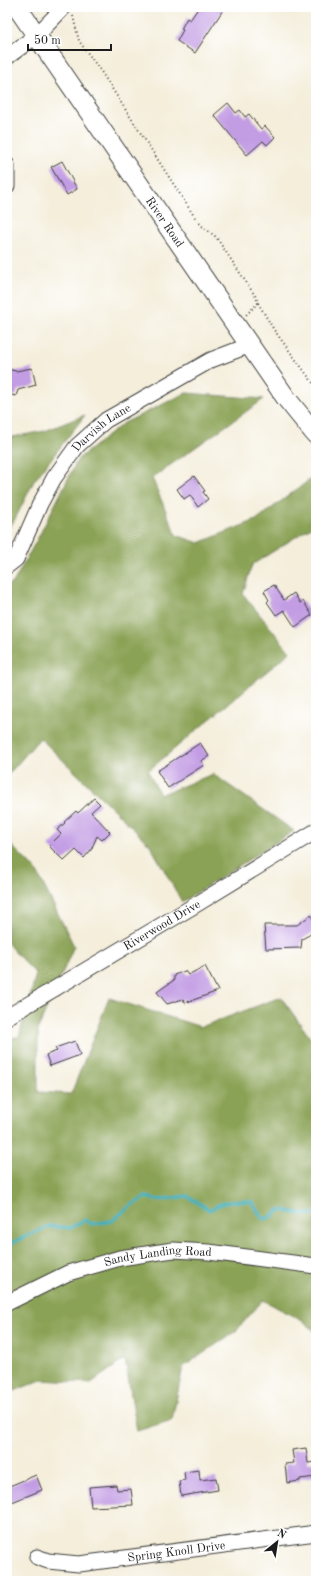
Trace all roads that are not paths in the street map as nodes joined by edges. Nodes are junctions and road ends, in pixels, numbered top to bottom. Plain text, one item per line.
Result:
1 (17, 7) edge
2 (64, 7) edge
3 (36, 36) junction
4 (7, 57) edge
5 (7, 165) edge
6 (7, 186) edge
7 (250, 344) junction
8 (316, 435) edge
9 (7, 566) edge
10 (316, 831) edge
11 (7, 1017) edge
12 (316, 1266) edge
13 (7, 1303) edge
14 (316, 1533) edge
15 (37, 1557) dead end

1 - 3 main road, River Road
2 - 3 street
3 - 4 street
3 - 7 main road, River Road
5 - 6 street
7 - 8 main road, River Road
7 - 9 street, Darvish Lane
10 - 11 street, Riverwood Drive
12 - 13 street, Sandy Landing Road
14 - 15 street, Spring Knoll Drive

